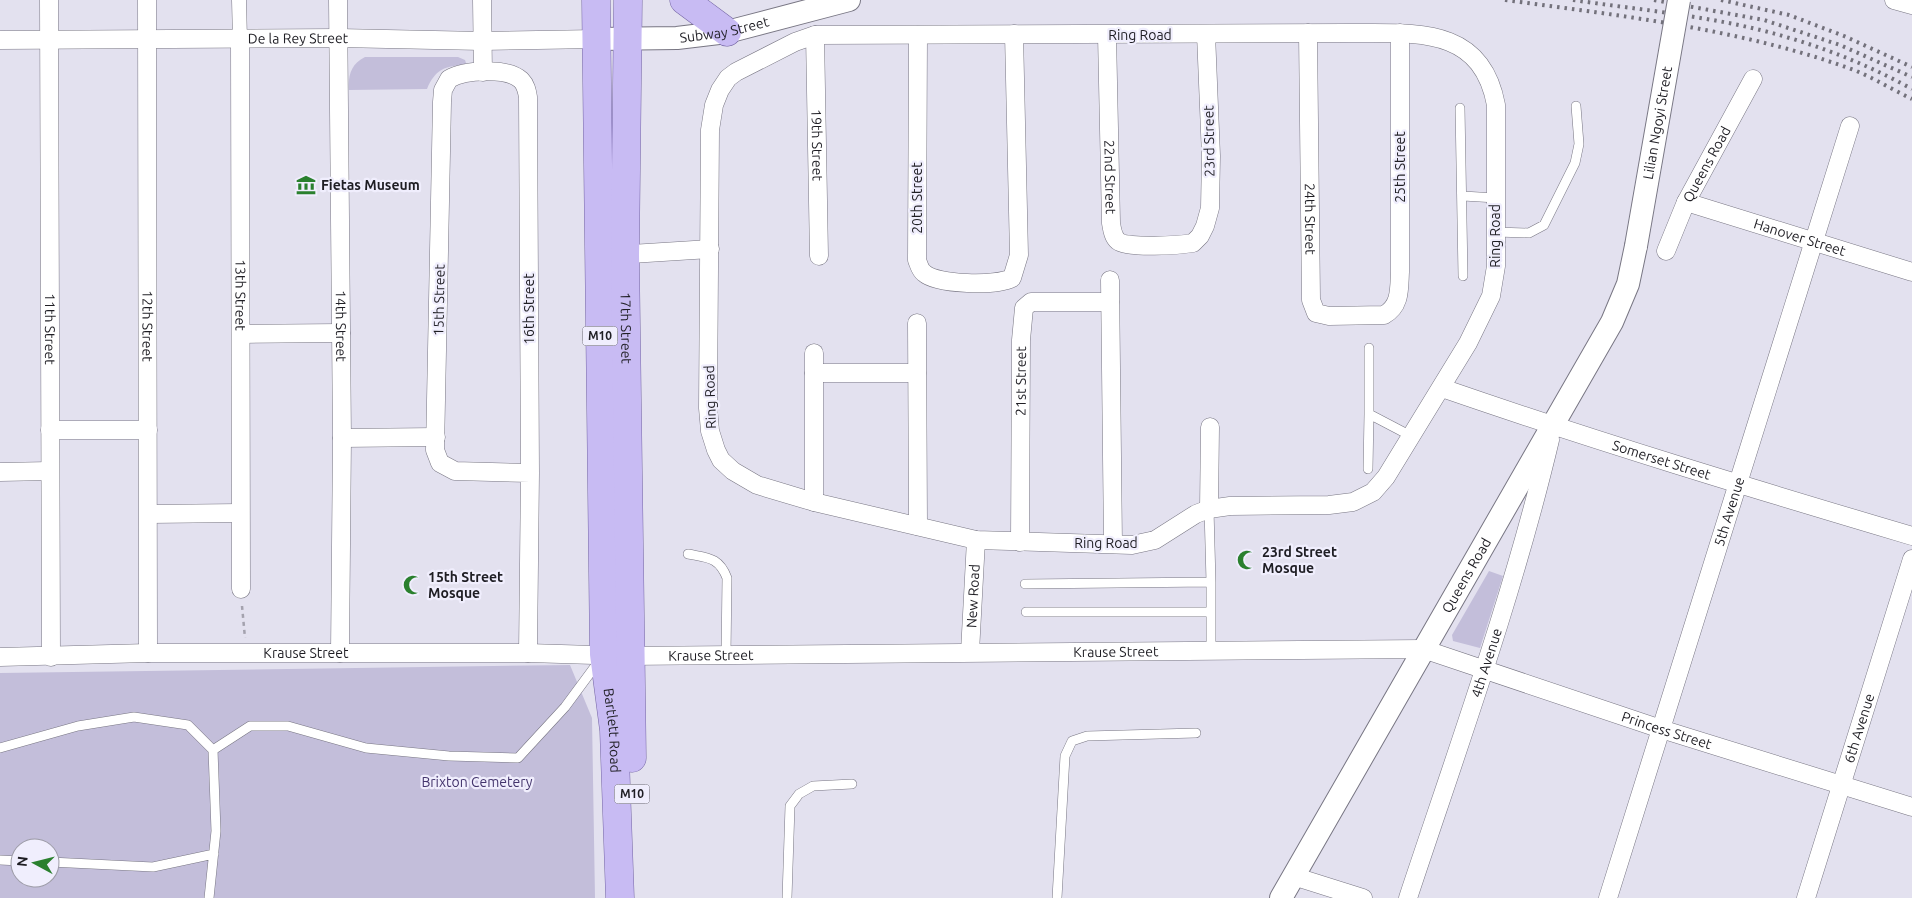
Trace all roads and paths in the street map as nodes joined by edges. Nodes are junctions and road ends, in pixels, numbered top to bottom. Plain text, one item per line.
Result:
1 (49, 0) edge
2 (147, 0) edge
3 (239, 0) edge
4 (338, 0) edge
5 (482, 0) edge
6 (596, 0) edge
7 (628, 0) edge
8 (684, 0) edge
9 (849, 0) edge
10 (1679, 0) edge
11 (1894, 0) edge
12 (1912, 6) edge
13 (727, 32) junction
14 (1308, 33) junction
15 (1400, 33) junction
16 (1014, 34) junction
17 (1206, 34) junction
18 (815, 35) junction
19 (1107, 35) junction
20 (918, 36) junction
21 (147, 38) junction
22 (339, 38) junction
23 (596, 39) junction
24 (626, 39) junction
25 (0, 40) edge
26 (48, 40) junction
27 (240, 40) junction
28 (482, 41) junction
29 (483, 72) junction
30 (1753, 79) dead end
31 (1576, 106) dead end
32 (1460, 108) dead end
33 (1850, 126) dead end
34 (1463, 196) junction
35 (1496, 198) junction
36 (1686, 202) junction
37 (1496, 232) junction
38 (1194, 242) joint
39 (1814, 242) junction
40 (1636, 246) joint
41 (710, 249) junction
42 (1666, 251) dead end
43 (625, 255) junction
44 (599, 256) junction
45 (819, 256) dead end
46 (1912, 272) edge
47 (1463, 276) dead end
48 (1110, 280) dead end
49 (1398, 300) joint
50 (1110, 302) junction
51 (917, 323) dead end
52 (341, 333) junction
53 (242, 334) junction
54 (1370, 348) dead end
55 (814, 353) dead end
56 (814, 373) junction
57 (917, 374) junction
58 (1442, 388) junction
59 (1369, 414) junction
60 (1553, 426) junction
61 (1210, 427) dead end
62 (50, 430) junction
63 (148, 430) junction
64 (1410, 436) junction
65 (436, 437) junction
66 (342, 438) junction
67 (1368, 469) dead end
68 (49, 471) junction
69 (0, 472) edge
70 (530, 473) junction
71 (1738, 485) junction
72 (814, 502) junction
73 (1209, 509) junction
74 (240, 513) junction
75 (149, 514) junction
76 (918, 526) junction
77 (1912, 536) edge
78 (976, 540) junction
79 (1020, 542) junction
80 (1112, 544) junction
81 (688, 554) dead end
82 (1912, 559) edge
83 (1211, 582) junction
84 (1025, 584) dead end
85 (241, 589) joint
86 (1026, 612) dead end
87 (1211, 612) junction
88 (1424, 649) junction
89 (1211, 651) junction
90 (970, 652) junction
91 (148, 653) junction
92 (340, 653) junction
93 (528, 653) junction
94 (246, 654) junction
95 (604, 654) junction
96 (726, 655) junction
97 (632, 656) junction
98 (0, 657) edge
99 (51, 657) junction
100 (1484, 668) junction
101 (1662, 729) junction
102 (1196, 733) dead end
103 (0, 748) edge
104 (212, 750) junction
105 (852, 784) dead end
106 (1841, 785) junction
107 (1912, 807) edge
108 (214, 854) junction
109 (60, 862) edge
110 (1293, 876) junction
111 (209, 898) edge
112 (620, 898) edge
113 (631, 898) edge
114 (787, 898) edge
115 (1057, 898) edge
116 (1280, 898) edge
117 (1364, 898) edge
118 (1408, 898) edge
119 (1608, 898) edge
120 (1806, 898) edge

1 - 26 street, 11th Street
2 - 21 street, 12th Street
3 - 27 street, 13th Street
4 - 22 street, 14th Street
5 - 28 street
6 - 23 main road, 17th Street / M10
7 - 24 main road, 17th Street / M10
8 - 13 main road
9 - 13 street, Subway Street
10 - 40 street, Lilian Ngoyi Street, bridge
11 - 12 street
13 - 24 street, Subway Street
14 - 15 street, Ring Road
14 - 17 street, Ring Road
14 - 49 street, 24th Street
15 - 35 street, Ring Road
15 - 49 street, 25th Street
16 - 19 street, Ring Road
16 - 20 street, Ring Road
16 - 20 street, 20th Street
17 - 19 street, Ring Road
17 - 38 street, 23rd Street
18 - 20 street, Ring Road
18 - 41 street, Ring Road
18 - 45 street, 19th Street
19 - 38 street, 22nd Street
21 - 26 street, De la Rey Street
21 - 27 street, De la Rey Street
21 - 63 street, 12th Street
22 - 27 street, De la Rey Street
22 - 28 street, De la Rey Street
22 - 52 street, 14th Street
23 - 24 street, Subway Street
23 - 28 street, De la Rey Street
23 - 44 main road, 17th Street / M10
24 - 43 main road, 17th Street / M10
25 - 26 street, De la Rey Street
26 - 62 street, 11th Street
27 - 53 street, 13th Street
28 - 29 street
29 - 65 street, 15th Street
29 - 70 street, 16th Street
30 - 36 street, Queens Road
31 - 37 lane
32 - 34 lane
33 - 39 street, 5th Avenue
34 - 35 lane
34 - 47 lane
35 - 37 street, Ring Road
36 - 39 street, Hanover Street
36 - 42 street, Queens Road
37 - 58 street, Ring Road
39 - 46 street, Hanover Street
39 - 71 street, 5th Avenue
40 - 60 street, Queens Road
41 - 43 street
41 - 72 street, Ring Road
43 - 44 street
43 - 97 main road, 17th Street / M10
44 - 95 main road, 17th Street / M10
48 - 50 street
50 - 79 street, 21st Street
50 - 80 street
51 - 57 street
52 - 53 street
52 - 66 street, 14th Street
53 - 74 street, 13th Street
54 - 59 lane
55 - 56 street
56 - 57 street
56 - 72 street
57 - 76 street
58 - 60 street, Somerset Street
58 - 64 street, Ring Road
59 - 64 lane
59 - 67 lane
60 - 71 street, Somerset Street
60 - 88 street, Queens Road
60 - 100 street, 4th Avenue
61 - 73 street
62 - 63 street
62 - 68 street, 11th Street
63 - 75 street, 12th Street
64 - 73 street, Ring Road
65 - 66 street
65 - 70 street, 15th Street
66 - 92 street, 14th Street
68 - 69 street
68 - 99 street, 11th Street
70 - 93 street, 16th Street
71 - 77 street, Somerset Street
71 - 101 street, 5th Avenue
72 - 76 street, Ring Road
73 - 80 street, Ring Road
73 - 83 lane
74 - 75 street
74 - 85 street, 13th Street
75 - 91 street, 12th Street
76 - 78 street, Ring Road
78 - 79 street, Ring Road
78 - 90 street, New Road
79 - 80 street, Ring Road
81 - 96 lane
82 - 106 street, 6th Avenue
83 - 84 lane
83 - 87 lane
85 - 94 path
86 - 87 lane
87 - 89 lane
88 - 89 street, Krause Street
88 - 100 street, Princess Street
88 - 110 street, Queens Road
89 - 90 street, Krause Street
90 - 96 street, Krause Street
91 - 94 street, Krause Street
91 - 99 street, Krause Street
92 - 93 street, Krause Street
92 - 94 street, Krause Street
93 - 95 street, Krause Street
95 - 97 street, Krause Street
95 - 104 lane
95 - 112 main road, Bartlett Road / M10
96 - 97 street, Krause Street
97 - 113 main road, Bartlett Road / M10
98 - 99 street, Krause Street
100 - 101 street, Princess Street
100 - 118 street, 4th Avenue
101 - 106 street, Princess Street
101 - 119 street, 5th Avenue
102 - 115 lane
103 - 104 lane
104 - 108 lane
105 - 114 lane
106 - 107 street, Princess Street
106 - 120 street, 6th Avenue
108 - 109 lane
108 - 111 lane
110 - 116 street, Queens Road
110 - 117 street

